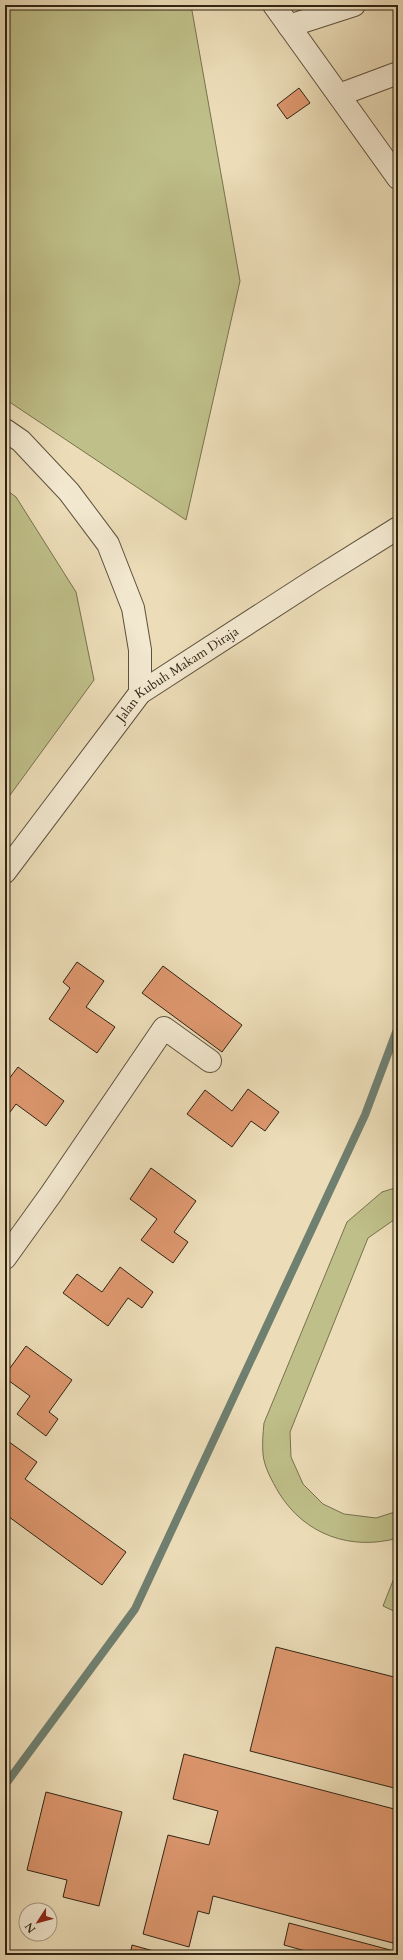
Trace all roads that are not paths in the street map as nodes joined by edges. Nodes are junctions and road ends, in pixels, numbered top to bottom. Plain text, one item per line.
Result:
1 (274, 5) edge
2 (354, 5) edge
3 (289, 26) junction
4 (398, 73) edge
5 (339, 95) junction
6 (398, 178) edge
7 (5, 430) edge
8 (398, 528) edge
9 (140, 693) junction
10 (5, 872) edge
11 (210, 1061) dead end
12 (5, 1258) edge

1 - 3 street
2 - 3 street
3 - 5 street
4 - 5 street
5 - 6 street
7 - 9 street
8 - 9 street, Jalan Kubuh Makam Diraja
9 - 10 street, Jalan Kubuh Makam Diraja
11 - 12 street

